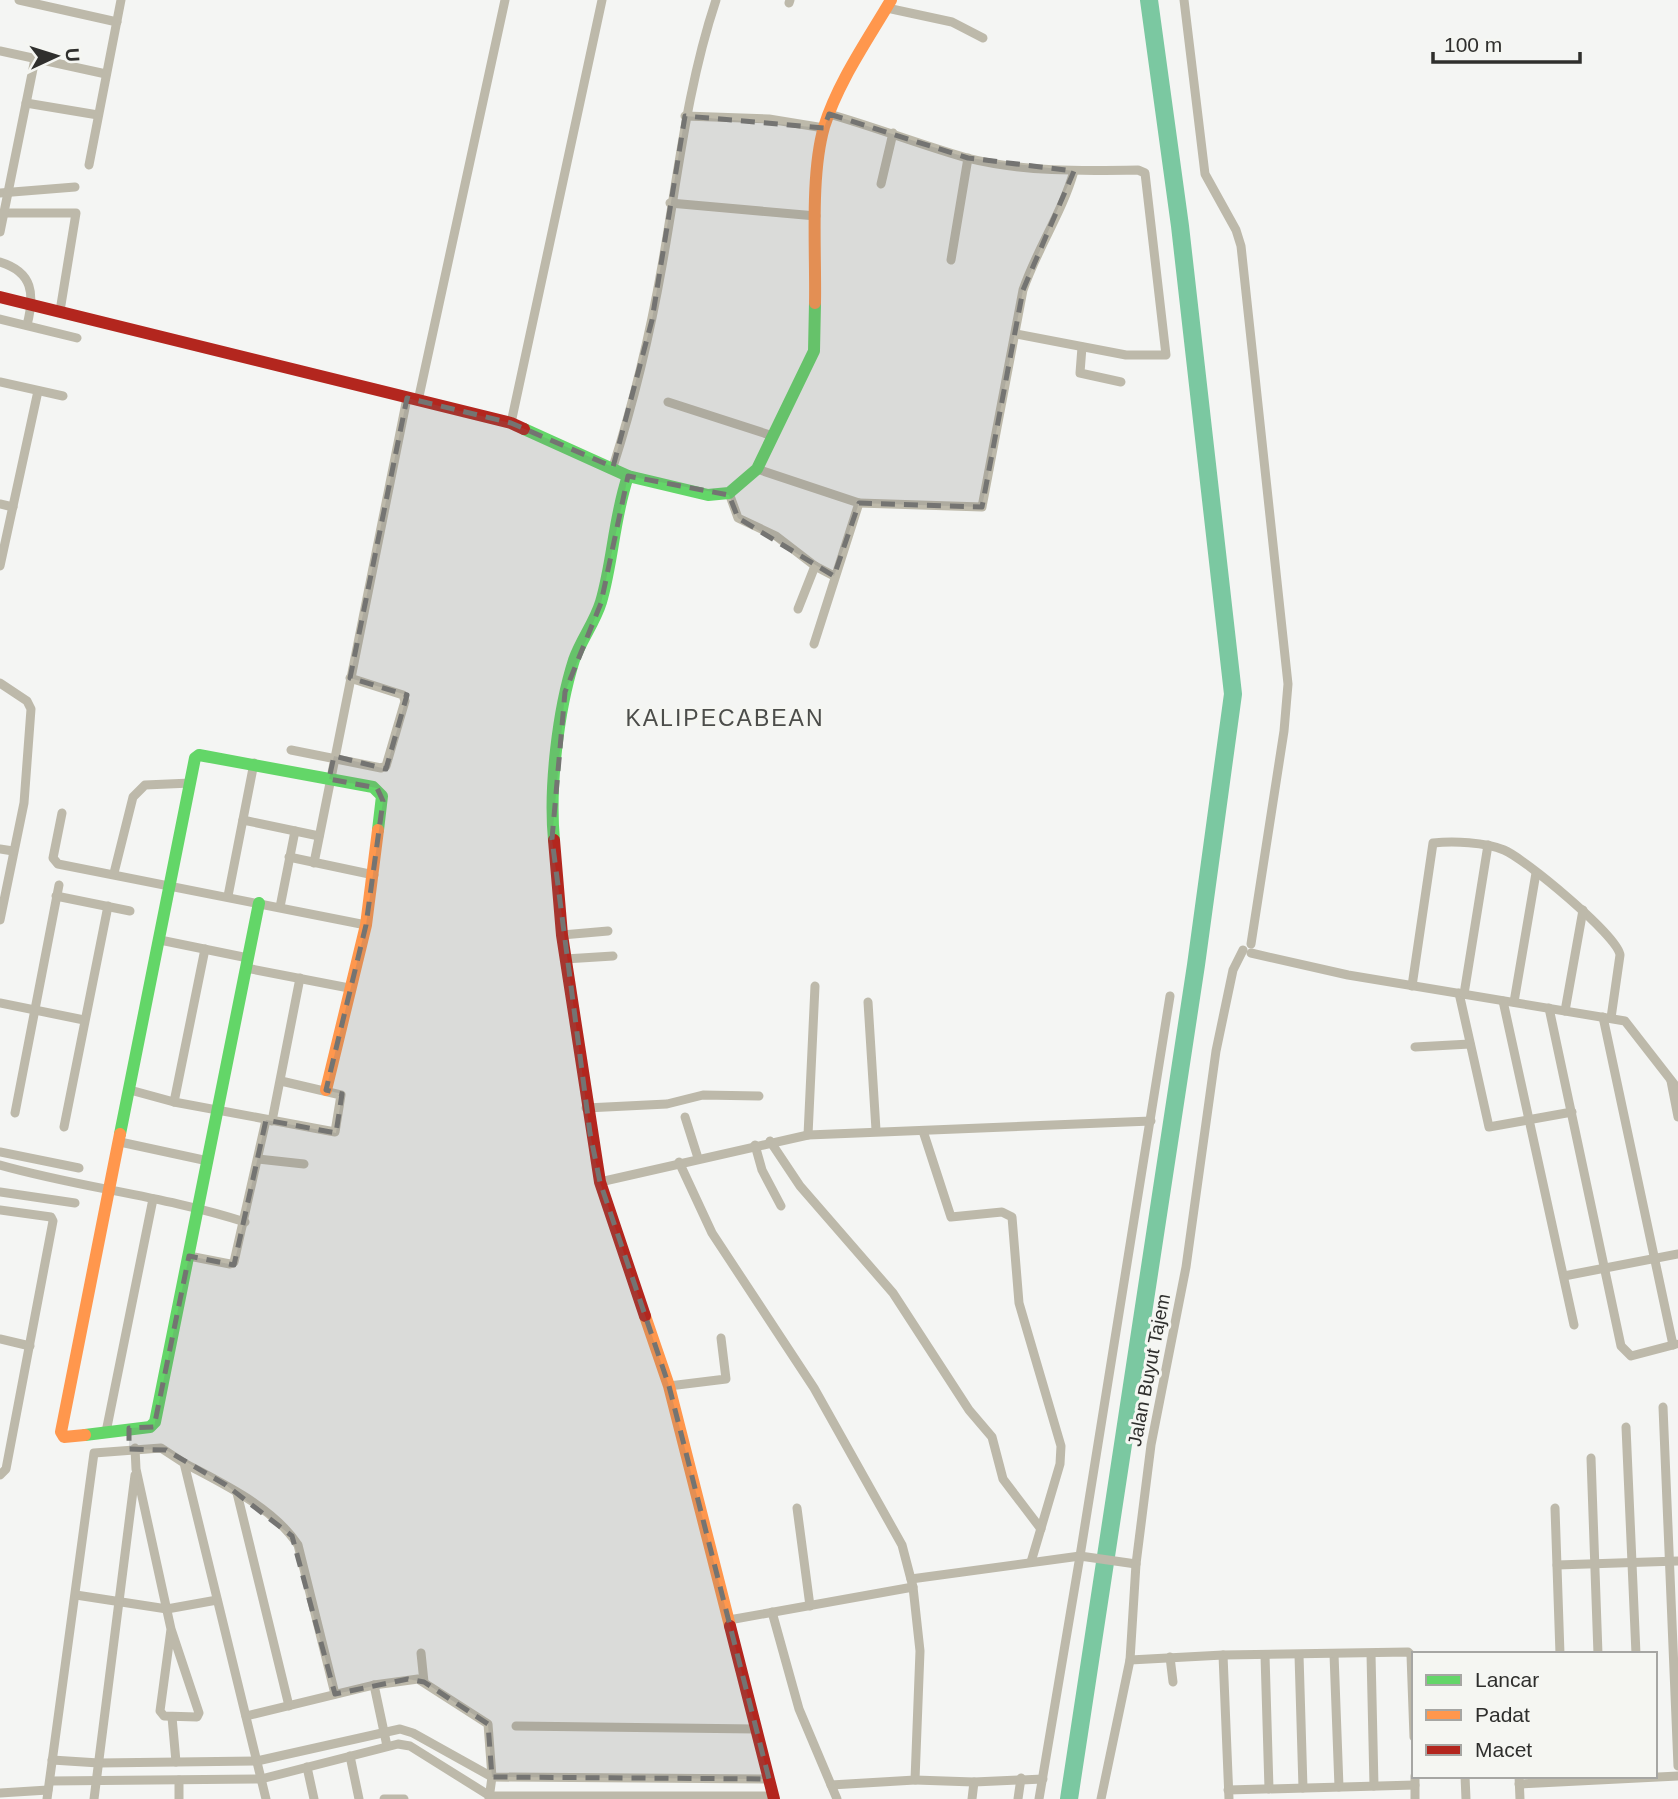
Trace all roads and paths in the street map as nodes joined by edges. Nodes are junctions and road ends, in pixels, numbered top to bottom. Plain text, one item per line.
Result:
1 (19, 0) edge
2 (121, 0) edge
3 (505, 0) edge
4 (602, 0) edge
5 (716, 0) edge
6 (1184, 0) edge
7 (890, 2) edge
8 (117, 22) junction
9 (983, 38) dead end
10 (0, 51) edge
11 (35, 59) junction
12 (106, 74) junction
13 (26, 103) junction
14 (829, 114) junction
15 (98, 115) junction
16 (685, 116) junction
17 (824, 128) junction
18 (893, 133) junction
19 (968, 158) junction
20 (89, 165) dead end
21 (1074, 171) junction
22 (881, 184) dead end
23 (75, 187) dead end
24 (5, 194) edge
25 (670, 204) junction
26 (4, 211) junction
27 (816, 216) junction
28 (0, 232) edge
29 (951, 260) dead end
30 (0, 262) edge
31 (0, 297) edge
32 (32, 305) junction
33 (60, 311) junction
34 (0, 320) edge
35 (27, 325) junction
36 (1016, 334) junction
37 (77, 338) dead end
38 (1082, 347) junction
39 (0, 382) edge
40 (1121, 382) dead end
41 (38, 390) junction
42 (63, 396) dead end
43 (413, 399) junction
44 (668, 402) dead end
45 (510, 423) junction
46 (773, 436) junction
47 (613, 467) junction
48 (757, 469) junction
49 (628, 476) junction
50 (729, 493) junction
51 (859, 503) junction
52 (0, 504) edge
53 (13, 507) junction
54 (0, 566) edge
55 (815, 566) junction
56 (834, 576) junction
57 (798, 608) dead end
58 (814, 644) dead end
59 (350, 678) junction
60 (0, 683) edge
61 (291, 750) dead end
62 (333, 759) junction
63 (254, 763) junction
64 (330, 776) junction
65 (191, 783) junction
66 (62, 813) dead end
67 (243, 820) junction
68 (295, 831) junction
69 (319, 836) junction
70 (1488, 845) junction
71 (0, 849) edge
72 (13, 851) junction
73 (289, 858) junction
74 (314, 863) junction
75 (114, 873) junction
76 (1536, 873) junction
77 (374, 875) junction
78 (171, 885) junction
79 (59, 886) dead end
80 (56, 896) junction
81 (228, 897) junction
82 (259, 903) junction
83 (108, 906) junction
84 (279, 907) junction
85 (1583, 910) junction
86 (130, 911) dead end
87 (0, 920) edge
88 (366, 925) junction
89 (608, 931) dead end
90 (562, 935) junction
91 (160, 940) junction
92 (205, 949) junction
93 (1248, 949) junction
94 (613, 956) dead end
95 (565, 960) junction
96 (247, 963) junction
97 (300, 978) junction
98 (815, 986) dead end
99 (1412, 986) junction
100 (349, 988) junction
101 (1461, 994) junction
102 (1170, 996) dead end
103 (1503, 1001) junction
104 (868, 1002) dead end
105 (1514, 1002) junction
106 (0, 1003) edge
107 (1549, 1008) junction
108 (34, 1010) junction
109 (1565, 1011) junction
110 (1607, 1017) junction
111 (84, 1020) junction
112 (1470, 1044) junction
113 (1415, 1047) dead end
114 (1670, 1077) junction
115 (281, 1081) junction
116 (1678, 1089) edge
117 (130, 1090) junction
118 (326, 1090) junction
119 (759, 1096) dead end
120 (174, 1102) junction
121 (586, 1108) junction
122 (218, 1111) junction
123 (1572, 1112) junction
124 (15, 1113) dead end
125 (685, 1117) dead end
126 (1678, 1117) edge
127 (269, 1121) junction
128 (1151, 1121) junction
129 (1529, 1121) junction
130 (64, 1127) dead end
131 (876, 1130) junction
132 (923, 1130) junction
133 (808, 1135) junction
134 (770, 1141) junction
135 (120, 1142) junction
136 (755, 1145) junction
137 (0, 1152) edge
138 (698, 1158) junction
139 (258, 1159) junction
140 (208, 1161) junction
141 (679, 1162) junction
142 (304, 1164) dead end
143 (0, 1165) edge
144 (79, 1168) dead end
145 (600, 1182) junction
146 (0, 1192) edge
147 (110, 1193) junction
148 (153, 1199) junction
149 (75, 1203) dead end
150 (780, 1206) dead end
151 (199, 1207) junction
152 (1, 1210) edge
153 (245, 1222) junction
154 (1678, 1254) edge
155 (189, 1256) junction
156 (1655, 1258) junction
157 (1605, 1269) junction
158 (1564, 1276) junction
159 (1574, 1325) dead end
160 (721, 1338) dead end
161 (0, 1339) edge
162 (1675, 1344) edge
163 (30, 1346) junction
164 (670, 1386) junction
165 (1663, 1407) dead end
166 (1626, 1427) dead end
167 (106, 1432) junction
168 (130, 1441) junction
169 (1591, 1458) dead end
170 (184, 1464) junction
171 (136, 1469) junction
172 (0, 1475) edge
173 (237, 1493) junction
174 (797, 1508) dead end
175 (1555, 1508) dead end
176 (1041, 1529) junction
177 (1082, 1556) junction
178 (1675, 1561) edge
179 (1031, 1562) junction
180 (1632, 1562) junction
181 (1133, 1564) junction
182 (1595, 1564) junction
183 (1557, 1565) junction
184 (912, 1583) junction
185 (76, 1595) junction
186 (217, 1600) junction
187 (116, 1602) junction
188 (810, 1606) junction
189 (167, 1609) junction
190 (772, 1612) junction
191 (728, 1616) junction
192 (171, 1629) junction
193 (1560, 1652) edge
194 (1598, 1652) edge
195 (1636, 1652) edge
196 (421, 1653) dead end
197 (1299, 1654) junction
198 (1334, 1654) junction
199 (1371, 1654) junction
200 (1223, 1655) junction
201 (1265, 1655) junction
202 (1170, 1657) junction
203 (1130, 1660) junction
204 (1412, 1681) edge
205 (424, 1682) junction
206 (1173, 1682) dead end
207 (374, 1685) junction
208 (335, 1694) junction
209 (289, 1706) junction
210 (246, 1716) junction
211 (172, 1717) junction
212 (516, 1726) dead end
213 (756, 1729) junction
214 (384, 1732) junction
215 (387, 1746) junction
216 (349, 1756) junction
217 (52, 1760) junction
218 (257, 1761) junction
219 (176, 1762) junction
220 (99, 1763) junction
221 (1678, 1766) edge
222 (307, 1767) junction
223 (1678, 1776) edge
224 (495, 1777) junction
225 (1657, 1777) edge
226 (1021, 1778) junction
227 (1465, 1778) edge
228 (1603, 1778) edge
229 (261, 1779) junction
230 (704, 1779) junction
231 (769, 1779) junction
232 (1043, 1779) junction
233 (1565, 1779) edge
234 (179, 1780) junction
235 (915, 1780) junction
236 (1519, 1780) edge
237 (1415, 1781) edge
238 (96, 1782) junction
239 (974, 1782) junction
240 (831, 1785) junction
241 (1374, 1786) junction
242 (1339, 1787) junction
243 (1303, 1788) junction
244 (1269, 1789) junction
245 (48, 1790) edge
246 (0, 1793) edge
247 (1228, 1795) edge
248 (705, 1796) junction
249 (493, 1797) edge
250 (774, 1798) edge
251 (94, 1799) edge
252 (179, 1799) edge
253 (266, 1799) edge
254 (314, 1799) edge
255 (359, 1799) edge
256 (384, 1799) edge
257 (404, 1799) edge
258 (837, 1799) edge
259 (972, 1799) edge
260 (1018, 1799) edge
261 (1039, 1799) edge
262 (1101, 1799) edge
263 (1415, 1799) edge
264 (1466, 1799) edge
265 (1520, 1799) edge

1 - 8 street
2 - 8 street
3 - 43 street
4 - 45 street
5 - 16 street
6 - 93 street, Jalan Buyut Tajem
7 - 9 street
7 - 14 street
8 - 12 street
10 - 11 street
11 - 12 street
11 - 13 street
12 - 15 street
13 - 15 street
13 - 24 street
14 - 17 street
14 - 18 street
15 - 20 street
16 - 17 street
16 - 25 street
17 - 27 street
18 - 19 street
18 - 22 street
19 - 21 street
19 - 29 street
21 - 36 street
21 - 38 street
23 - 24 street
24 - 26 street
25 - 27 street
25 - 47 street
26 - 28 street
26 - 33 street
27 - 46 street
30 - 32 street
31 - 32 street
32 - 33 street
32 - 35 street
33 - 43 street
34 - 35 street
35 - 37 street
36 - 38 street
36 - 51 street
38 - 40 street
39 - 41 street
41 - 42 street
41 - 53 street
43 - 45 street
43 - 59 street
44 - 46 street
45 - 47 street
46 - 48 street
47 - 49 street
48 - 50 street
48 - 51 street
49 - 50 street
49 - 90 street
50 - 55 street
51 - 56 street
52 - 53 street
53 - 54 street
55 - 56 street
55 - 57 street
56 - 58 street
59 - 62 street
59 - 62 street
60 - 72 street
61 - 62 street
62 - 64 street
63 - 64 street
63 - 65 street
63 - 67 street
64 - 69 street
64 - 77 street
65 - 75 street
65 - 78 street
66 - 75 street
67 - 68 street
67 - 81 street
68 - 69 street
68 - 73 street
69 - 74 street
70 - 76 street
70 - 99 street
70 - 101 street
71 - 72 street
72 - 87 street
73 - 74 street
73 - 84 street
74 - 77 street
75 - 78 street
76 - 85 street
76 - 105 street
77 - 88 street
78 - 81 street
78 - 91 street
79 - 80 street
80 - 83 street
80 - 108 street
81 - 82 street
82 - 84 street
82 - 96 street
83 - 86 street
83 - 111 street
84 - 88 street
85 - 109 street
85 - 110 street
88 - 100 street
89 - 90 street
90 - 95 street
91 - 92 street
91 - 117 street
92 - 96 street
92 - 120 street
93 - 99 street
93 - 181 street, Jalan Buyut Tajem
94 - 95 street
95 - 121 street
96 - 97 street
96 - 122 street
97 - 100 street
97 - 115 street
98 - 133 street
99 - 101 street
100 - 118 street
101 - 103 street
101 - 112 street
102 - 128 street
103 - 105 street
103 - 129 street
104 - 131 street
105 - 107 street
106 - 108 street
107 - 109 street
107 - 123 street
108 - 111 street
108 - 124 street
109 - 110 street
110 - 114 street
110 - 156 street
111 - 130 street
112 - 113 street
112 - 129 street
114 - 116 street
114 - 126 street
115 - 118 street
115 - 127 street
117 - 120 street
117 - 135 street
118 - 127 street
119 - 121 street
120 - 122 street
121 - 145 street
122 - 127 street
122 - 140 street
123 - 129 street
123 - 157 street
125 - 138 street
127 - 139 street
128 - 132 street
128 - 177 street
129 - 158 street
131 - 132 street
131 - 133 street
132 - 176 street
133 - 134 street
134 - 136 street
134 - 176 street
135 - 140 street
135 - 147 street
136 - 138 street
136 - 150 street
137 - 144 street
138 - 141 street
139 - 142 street
139 - 153 street
140 - 151 street
141 - 145 street
141 - 184 street
143 - 147 street
145 - 164 street
146 - 149 street
147 - 148 street
147 - 167 street
148 - 151 street
148 - 167 street
151 - 153 street
151 - 155 street
152 - 163 street
153 - 155 street
154 - 156 street
155 - 168 street
156 - 157 street
156 - 162 street
157 - 158 street
157 - 162 street
158 - 159 street
160 - 164 street
161 - 163 street
163 - 172 street
164 - 191 street
165 - 178 street
166 - 180 street
167 - 168 street
168 - 170 street
168 - 171 street
168 - 185 street
169 - 182 street
170 - 173 street
170 - 186 street
171 - 187 street
171 - 189 street
173 - 208 street
173 - 209 street
174 - 188 street
175 - 183 street
176 - 179 street
177 - 179 street
177 - 181 street
177 - 232 street
178 - 180 street
178 - 221 street
179 - 184 street
180 - 182 street
180 - 195 street
181 - 203 street, Jalan Buyut Tajem
182 - 183 street
182 - 194 street
183 - 193 street
184 - 188 street
184 - 235 street
185 - 187 street
185 - 217 street
186 - 189 street
186 - 210 street
187 - 189 street
187 - 220 street
188 - 190 street
189 - 192 street
190 - 191 street
190 - 240 street
191 - 213 street
192 - 211 street
192 - 211 street
196 - 205 street
197 - 198 street
197 - 201 street
197 - 243 street
198 - 199 street
198 - 242 street
199 - 204 street
199 - 241 street
200 - 201 street
200 - 202 street
200 - 247 street
201 - 244 street
202 - 203 street
202 - 206 street
203 - 262 street, Jalan Buyut Tajem
205 - 207 street
205 - 224 street
207 - 208 street
207 - 214 street
208 - 209 street
209 - 210 street
210 - 218 street
211 - 219 street
212 - 213 street
213 - 231 street
214 - 215 street
214 - 218 street
214 - 224 street
215 - 216 street
215 - 249 street
216 - 222 street
216 - 255 street
217 - 220 street
217 - 245 street
218 - 219 street
218 - 229 street
219 - 220 street
220 - 238 street
222 - 229 street
222 - 254 street
223 - 225 street
224 - 230 street
224 - 249 street
226 - 232 street
226 - 239 street
226 - 260 street
227 - 264 street
228 - 233 street
229 - 234 street
229 - 253 street
230 - 231 street
230 - 248 street
231 - 250 street
232 - 261 street
233 - 236 street
234 - 238 street
234 - 252 street
235 - 239 street
235 - 240 street
236 - 265 street
237 - 241 street
237 - 263 street
238 - 245 street
238 - 251 street
239 - 259 street
240 - 258 street
241 - 242 street
242 - 243 street
243 - 244 street
244 - 247 street
245 - 246 street
248 - 249 street
248 - 250 street
256 - 257 street

